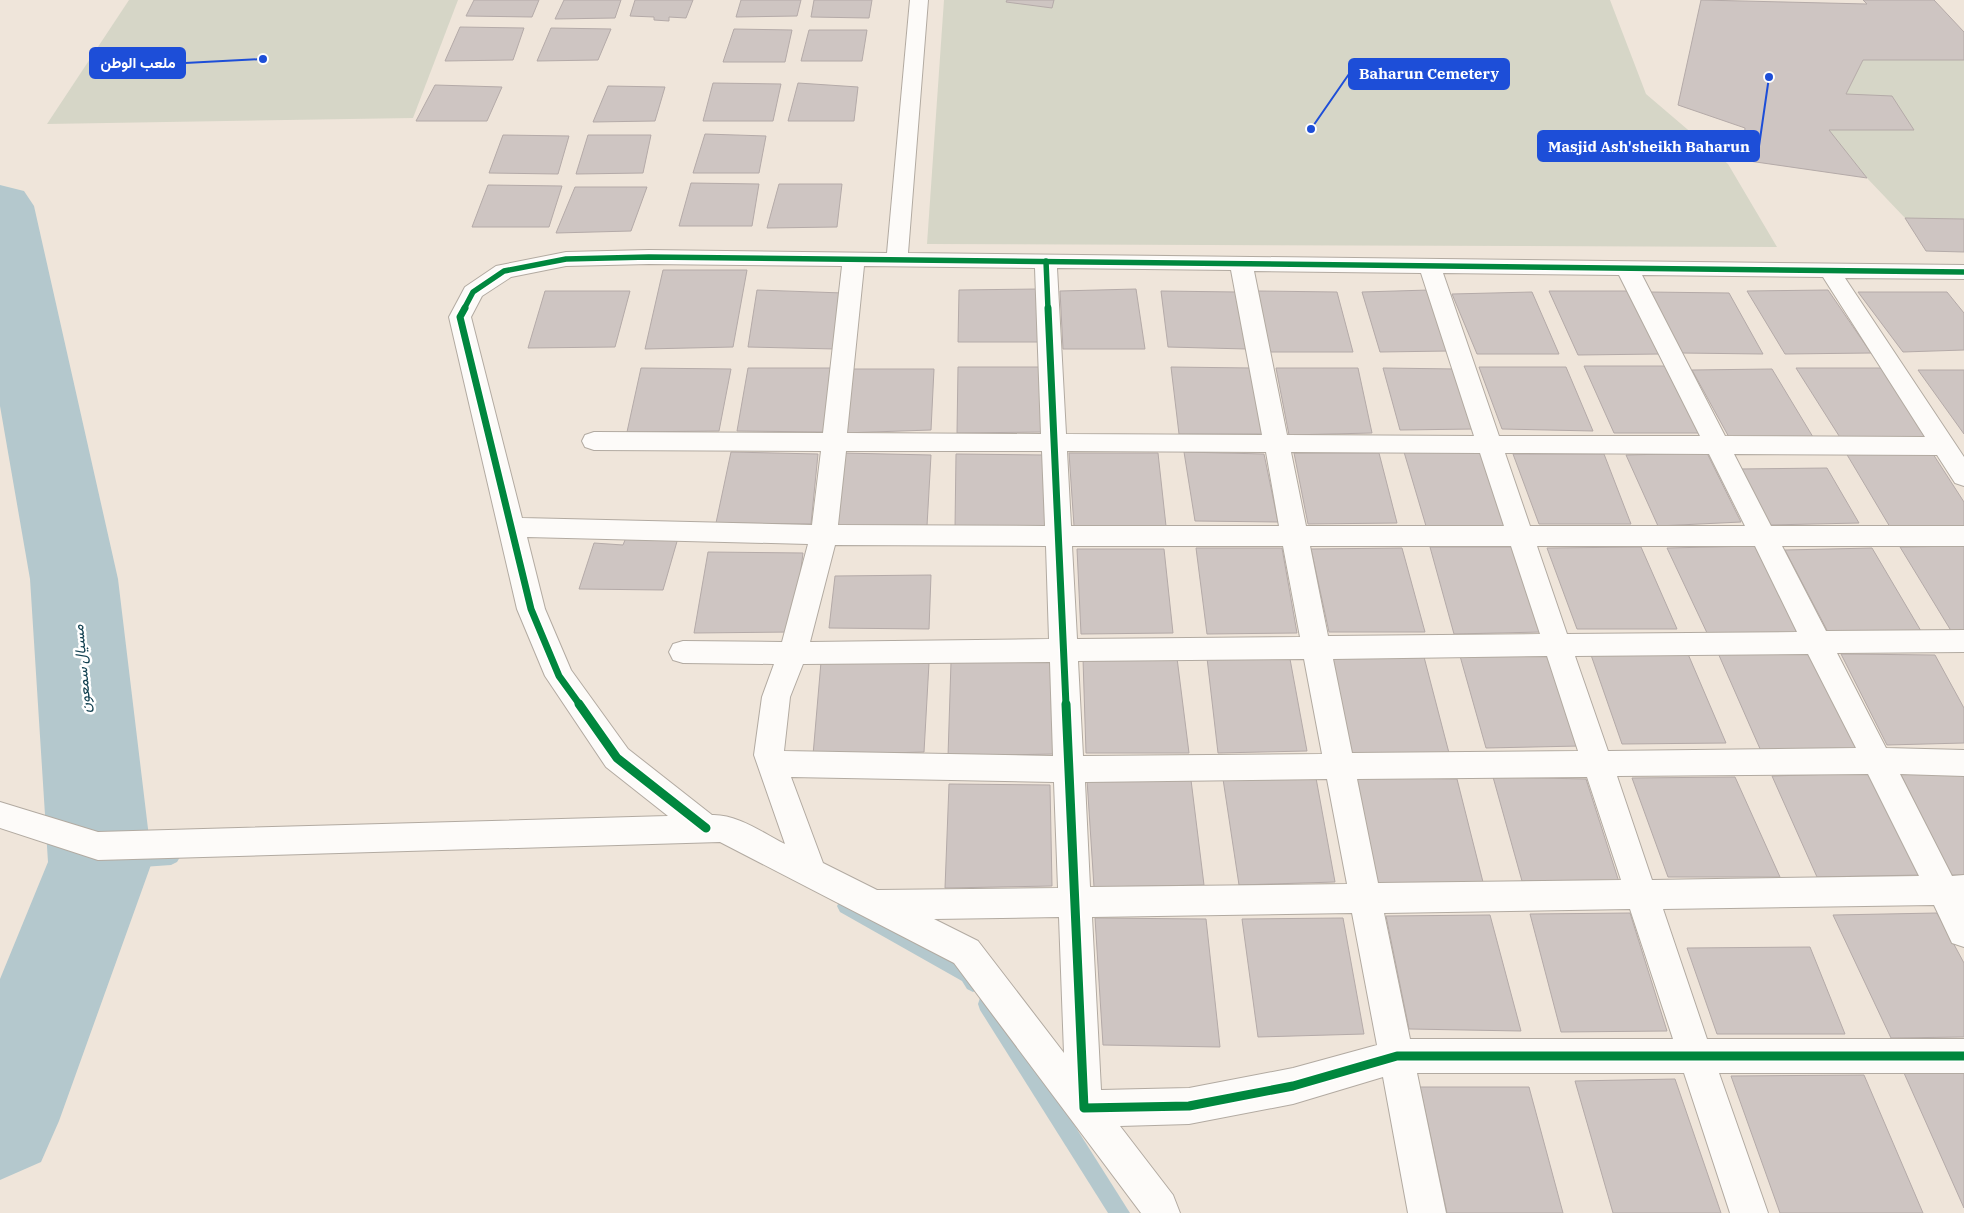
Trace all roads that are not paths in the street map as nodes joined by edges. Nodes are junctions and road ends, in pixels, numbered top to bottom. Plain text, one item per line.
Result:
1 (919, 0) edge
2 (854, 259) junction
3 (897, 260) junction
4 (1046, 261) junction
5 (1241, 263) junction
6 (1429, 265) junction
7 (1627, 268) junction
8 (1829, 270) junction
9 (1964, 272) edge
10 (594, 441) dead end
11 (834, 443) junction
12 (1054, 443) junction
13 (1277, 444) junction
14 (1490, 444) junction
15 (1716, 445) junction
16 (1943, 446) junction
17 (1964, 477) edge
18 (510, 527) junction
19 (824, 535) junction
20 (1058, 536) junction
21 (1763, 536) junction
22 (1964, 536) edge
23 (1521, 537) junction
24 (1295, 538) junction
25 (1964, 641) edge
26 (1817, 642) junction
27 (1557, 645) junction
28 (1316, 646) junction
29 (1064, 649) junction
30 (683, 652) dead end
31 (793, 653) junction
32 (1876, 761) junction
33 (1964, 763) edge
34 (771, 764) junction
35 (1597, 764) junction
36 (1340, 766) junction
37 (1069, 769) junction
38 (0, 815) edge
39 (706, 828) junction
40 (811, 873) junction
41 (1953, 891) edge
42 (1642, 894) junction
43 (1366, 899) junction
44 (1074, 902) junction
45 (874, 905) junction
46 (1964, 932) edge
47 (1397, 1056) junction
48 (1696, 1056) junction
49 (1964, 1056) edge
50 (1084, 1108) junction
51 (1161, 1213) edge
52 (1427, 1213) edge
53 (1748, 1213) edge

1 - 3 street
2 - 3 street
2 - 11 street
2 - 18 street
3 - 4 street
4 - 5 street
4 - 12 street
5 - 6 street
5 - 13 street
6 - 7 street
6 - 14 street
7 - 8 street
7 - 15 street
8 - 9 street
8 - 16 street
10 - 11 street
11 - 12 street
11 - 19 street
12 - 13 street
12 - 20 street
13 - 14 street
13 - 24 street
14 - 15 street
14 - 23 street
15 - 16 street
15 - 21 street
16 - 17 street
18 - 19 street
18 - 39 street
19 - 20 street
19 - 31 street
20 - 24 street
20 - 29 street
21 - 22 street
21 - 23 street
21 - 26 street
23 - 24 street
23 - 27 street
24 - 28 street
25 - 26 street
26 - 27 street
26 - 32 street
27 - 28 street
27 - 35 street
28 - 29 street
28 - 36 street
29 - 31 street
29 - 37 street
30 - 31 street
31 - 34 street
32 - 33 street
32 - 35 street
32 - 41 street
34 - 37 street
34 - 40 street
35 - 36 street
35 - 42 street
36 - 37 street
36 - 43 street
37 - 44 street
38 - 39 street
39 - 40 street
40 - 45 street
41 - 42 street
41 - 46 street
42 - 43 street
42 - 48 street
43 - 44 street
43 - 47 street
44 - 45 street
44 - 50 street
45 - 50 street
47 - 48 street
47 - 50 street
47 - 52 street
48 - 49 street
48 - 53 street
50 - 51 street

